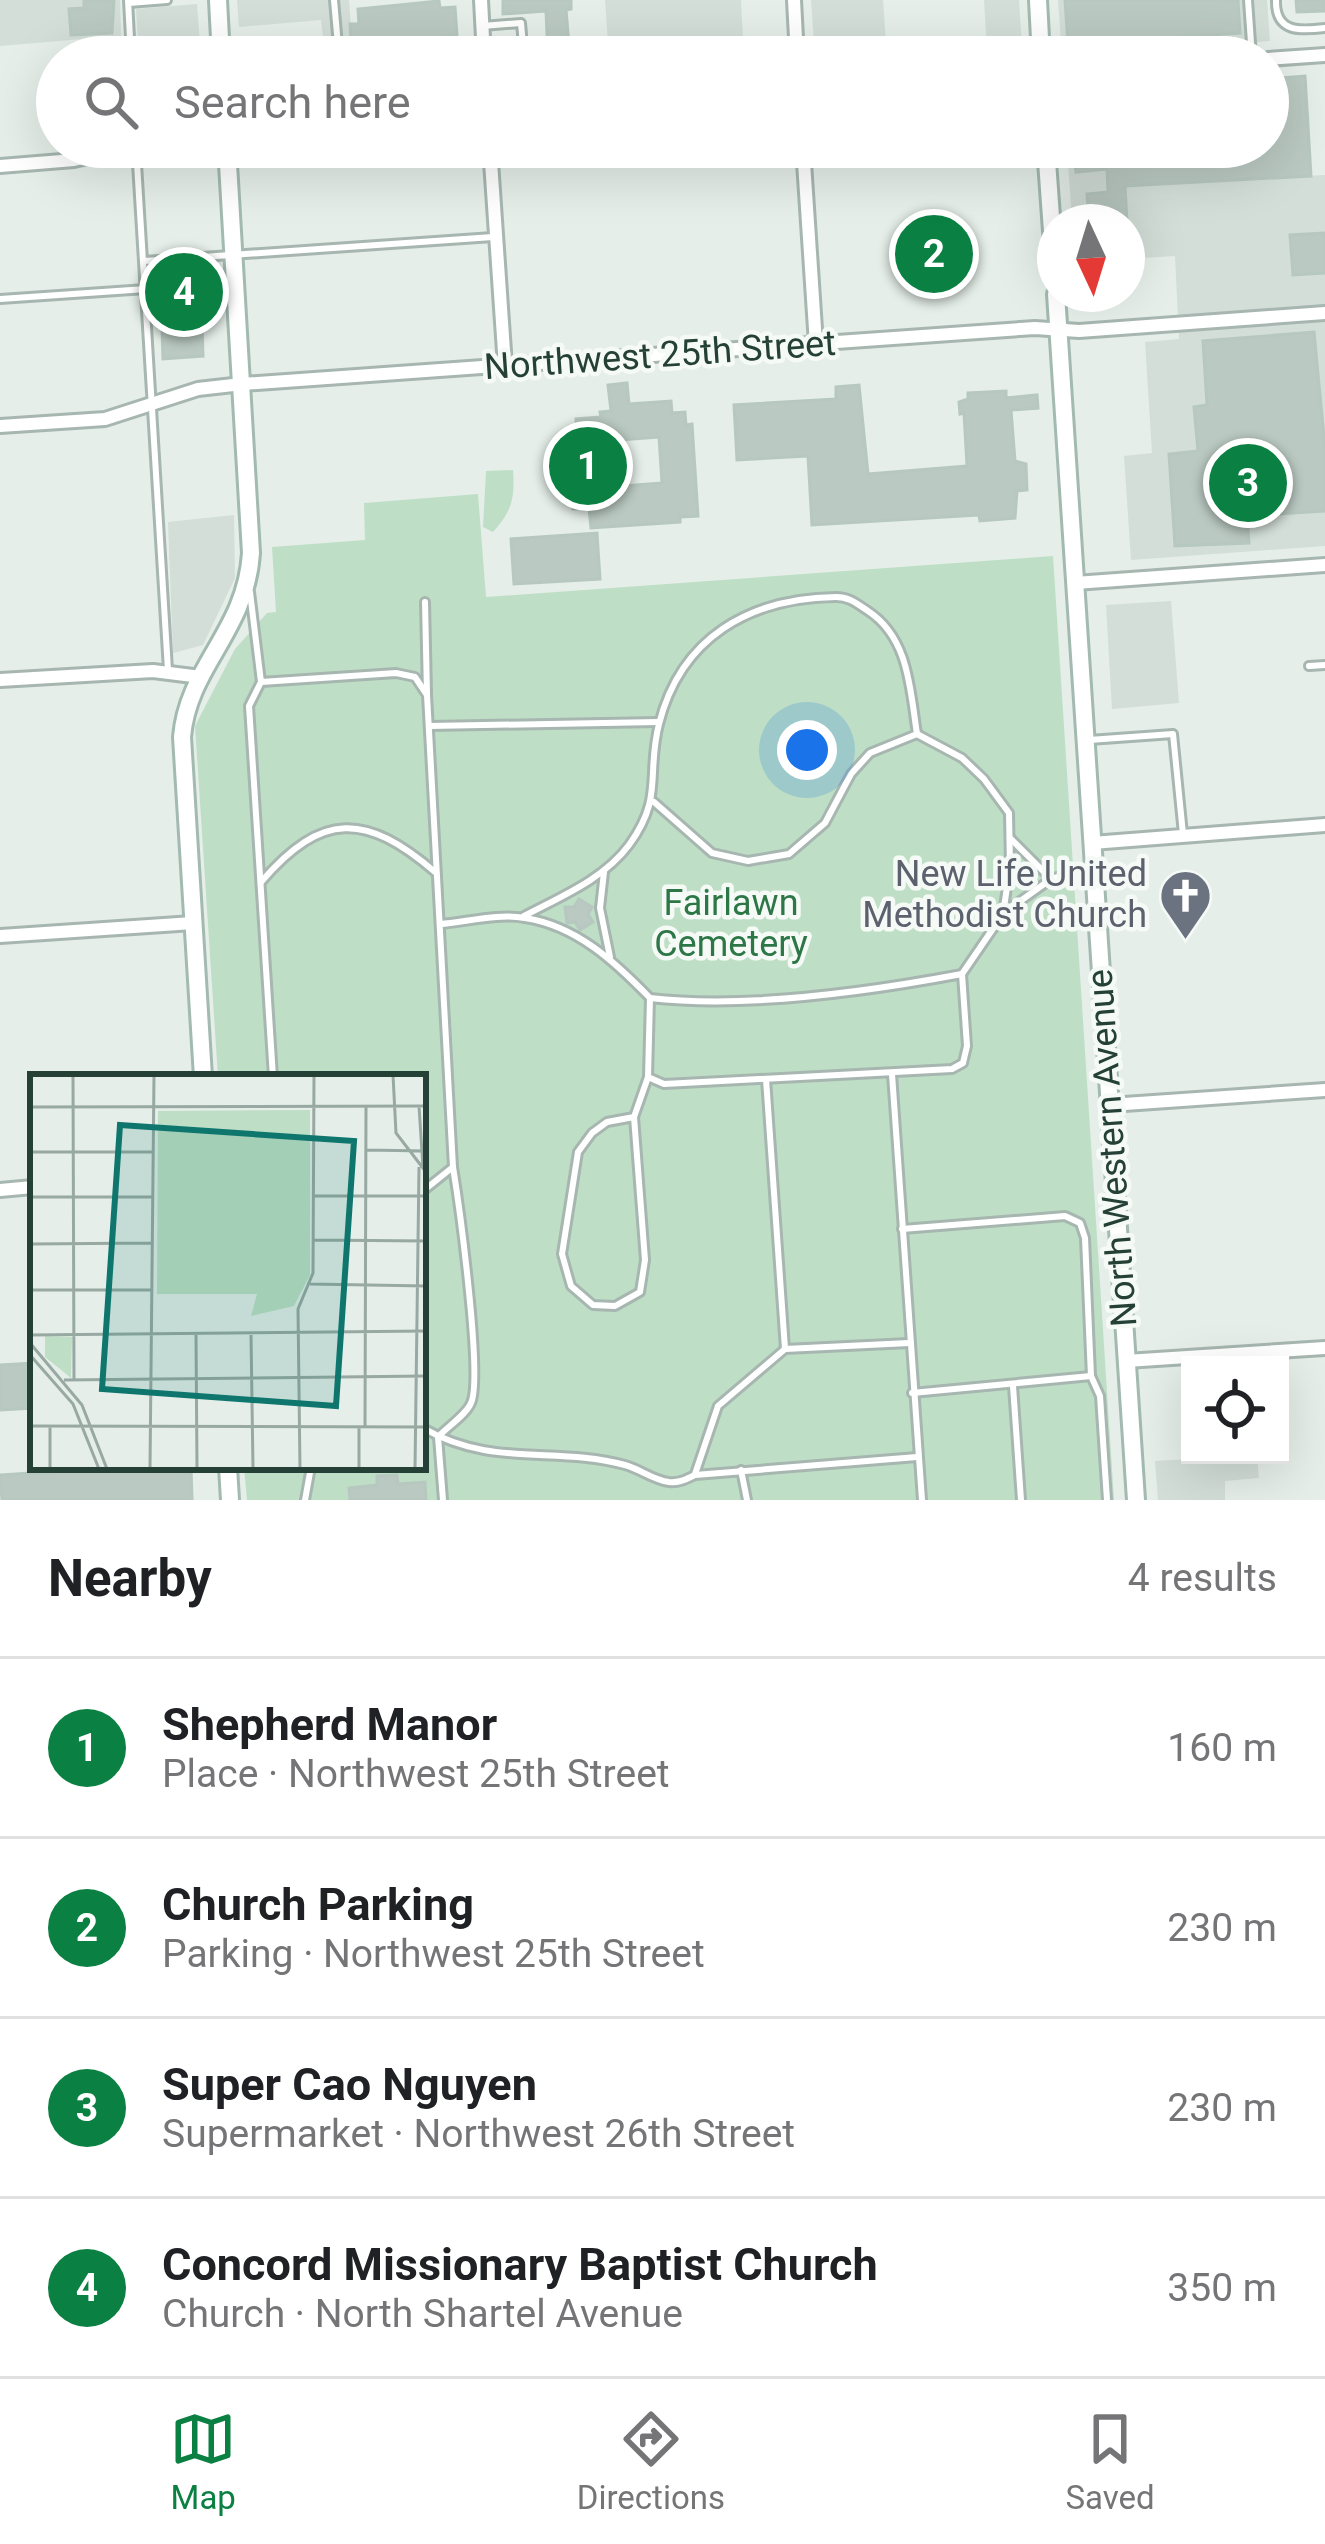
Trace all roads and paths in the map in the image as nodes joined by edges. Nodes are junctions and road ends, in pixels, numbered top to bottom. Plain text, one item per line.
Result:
1 (167, 0) edge
2 (218, 0) edge
3 (334, 0) edge
4 (481, 0) edge
5 (794, 0) edge
6 (1038, 0) edge
7 (1248, 0) edge
8 (1276, 0) edge
9 (129, 2) edge
10 (482, 26) junction
11 (1325, 28) edge
12 (130, 36) edge
13 (220, 36) edge
14 (337, 36) edge
15 (483, 36) edge
16 (522, 36) edge
17 (796, 36) edge
18 (1040, 36) edge
19 (1251, 36) edge
20 (1325, 55) edge
21 (1289, 57) edge
22 (36, 163) edge
23 (0, 166) edge
24 (136, 168) edge
25 (228, 168) edge
26 (492, 168) edge
27 (804, 168) edge
28 (1048, 168) edge
29 (1050, 204) edge
30 (497, 236) junction
31 (234, 255) junction
32 (144, 261) junction
33 (146, 290) junction
34 (0, 299) edge
35 (1058, 312) edge
36 (1325, 313) edge
37 (1059, 329) junction
38 (816, 344) junction
39 (505, 366) junction
40 (242, 383) junction
41 (153, 403) junction
42 (0, 426) edge
43 (1325, 565) edge
44 (248, 583) junction
45 (1075, 583) junction
46 (425, 602) dead end
47 (1325, 665) edge
48 (1310, 666) dead end
49 (169, 673) junction
50 (200, 677) junction
51 (0, 680) edge
52 (261, 682) junction
53 (427, 695) junction
54 (659, 722) junction
55 (429, 725) junction
56 (916, 734) junction
57 (1086, 740) junction
58 (654, 802) junction
59 (1325, 825) edge
60 (1184, 836) junction
61 (1010, 838) junction
62 (1092, 842) junction
63 (604, 871) junction
64 (435, 872) junction
65 (1094, 872) junction
66 (1051, 879) junction
67 (260, 883) junction
68 (1003, 914) junction
69 (522, 917) junction
70 (193, 923) junction
71 (440, 924) junction
72 (0, 935) edge
73 (610, 957) junction
74 (962, 974) junction
75 (650, 998) junction
76 (203, 1074) edge
77 (273, 1074) edge
78 (892, 1074) junction
79 (648, 1077) junction
80 (766, 1079) junction
81 (1325, 1090) edge
82 (1109, 1105) junction
83 (634, 1117) junction
84 (453, 1167) junction
85 (30, 1187) edge
86 (426, 1189) edge
87 (0, 1190) edge
88 (902, 1228) junction
89 (909, 1343) junction
90 (1325, 1348) edge
91 (785, 1349) junction
92 (1126, 1361) junction
93 (1091, 1376) junction
94 (1012, 1386) junction
95 (912, 1393) junction
96 (426, 1430) edge
97 (438, 1437) junction
98 (917, 1457) junction
99 (228, 1470) edge
100 (310, 1470) edge
101 (741, 1470) junction
102 (695, 1474) junction
103 (230, 1500) edge
104 (305, 1500) edge
105 (443, 1500) edge
106 (747, 1500) edge
107 (922, 1500) edge
108 (1021, 1500) edge
109 (1107, 1500) edge
110 (1136, 1500) edge

1 - 9 lane
2 - 13 street
3 - 14 lane
4 - 10 street
5 - 17 street
6 - 18 street
7 - 19 lane
8 - 11 lane
9 - 12 lane
10 - 15 street
10 - 16 lane
20 - 21 street
22 - 23 street
24 - 32 lane
25 - 31 street
26 - 30 street
27 - 38 street
28 - 29 street
30 - 31 lane
30 - 39 street
31 - 32 lane
31 - 40 street
32 - 33 lane
33 - 34 lane
33 - 41 lane
35 - 37 street, North Western Avenue
36 - 37 street, Northwest 25th Street
37 - 38 street, Northwest 25th Street
37 - 45 street, North Western Avenue
38 - 39 street, Northwest 25th Street
39 - 40 street, Northwest 25th Street
40 - 41 street, Northwest 25th Street
40 - 44 street
41 - 42 street, Northwest 25th Street
41 - 49 lane
43 - 45 street
44 - 50 street
44 - 52 lane
45 - 57 street, North Western Avenue
46 - 53 lane
47 - 48 lane
49 - 50 street
49 - 51 street
50 - 70 street
52 - 53 lane
52 - 67 lane
53 - 55 lane
54 - 55 lane
54 - 56 lane
54 - 58 lane
55 - 64 lane
56 - 58 lane
56 - 61 lane
57 - 60 lane
57 - 62 street, North Western Avenue
58 - 63 lane
59 - 60 street
60 - 62 street
61 - 66 lane
61 - 68 lane
62 - 65 street, North Western Avenue
63 - 69 lane
63 - 73 lane
64 - 67 lane
64 - 71 lane
65 - 66 lane
65 - 82 street, North Western Avenue
66 - 68 lane
67 - 77 lane
68 - 74 lane
69 - 71 lane
69 - 73 lane
70 - 72 street
70 - 76 street
71 - 84 lane
73 - 75 lane
74 - 75 lane
74 - 78 lane
75 - 79 lane
78 - 80 lane
78 - 88 lane
79 - 80 lane
79 - 83 lane
80 - 91 lane
81 - 82 street
82 - 92 street, North Western Avenue
83 - 83 lane
84 - 86 lane
84 - 97 lane
85 - 87 street
88 - 89 lane
88 - 93 lane
89 - 91 lane
89 - 95 lane
90 - 92 street
91 - 102 lane
92 - 110 street, North Western Avenue
93 - 94 lane
93 - 109 lane
94 - 95 lane
94 - 108 lane
95 - 98 lane
96 - 97 lane
97 - 102 lane
97 - 105 lane
98 - 101 lane
98 - 107 lane
99 - 103 street
100 - 104 lane
101 - 102 lane
101 - 106 lane

